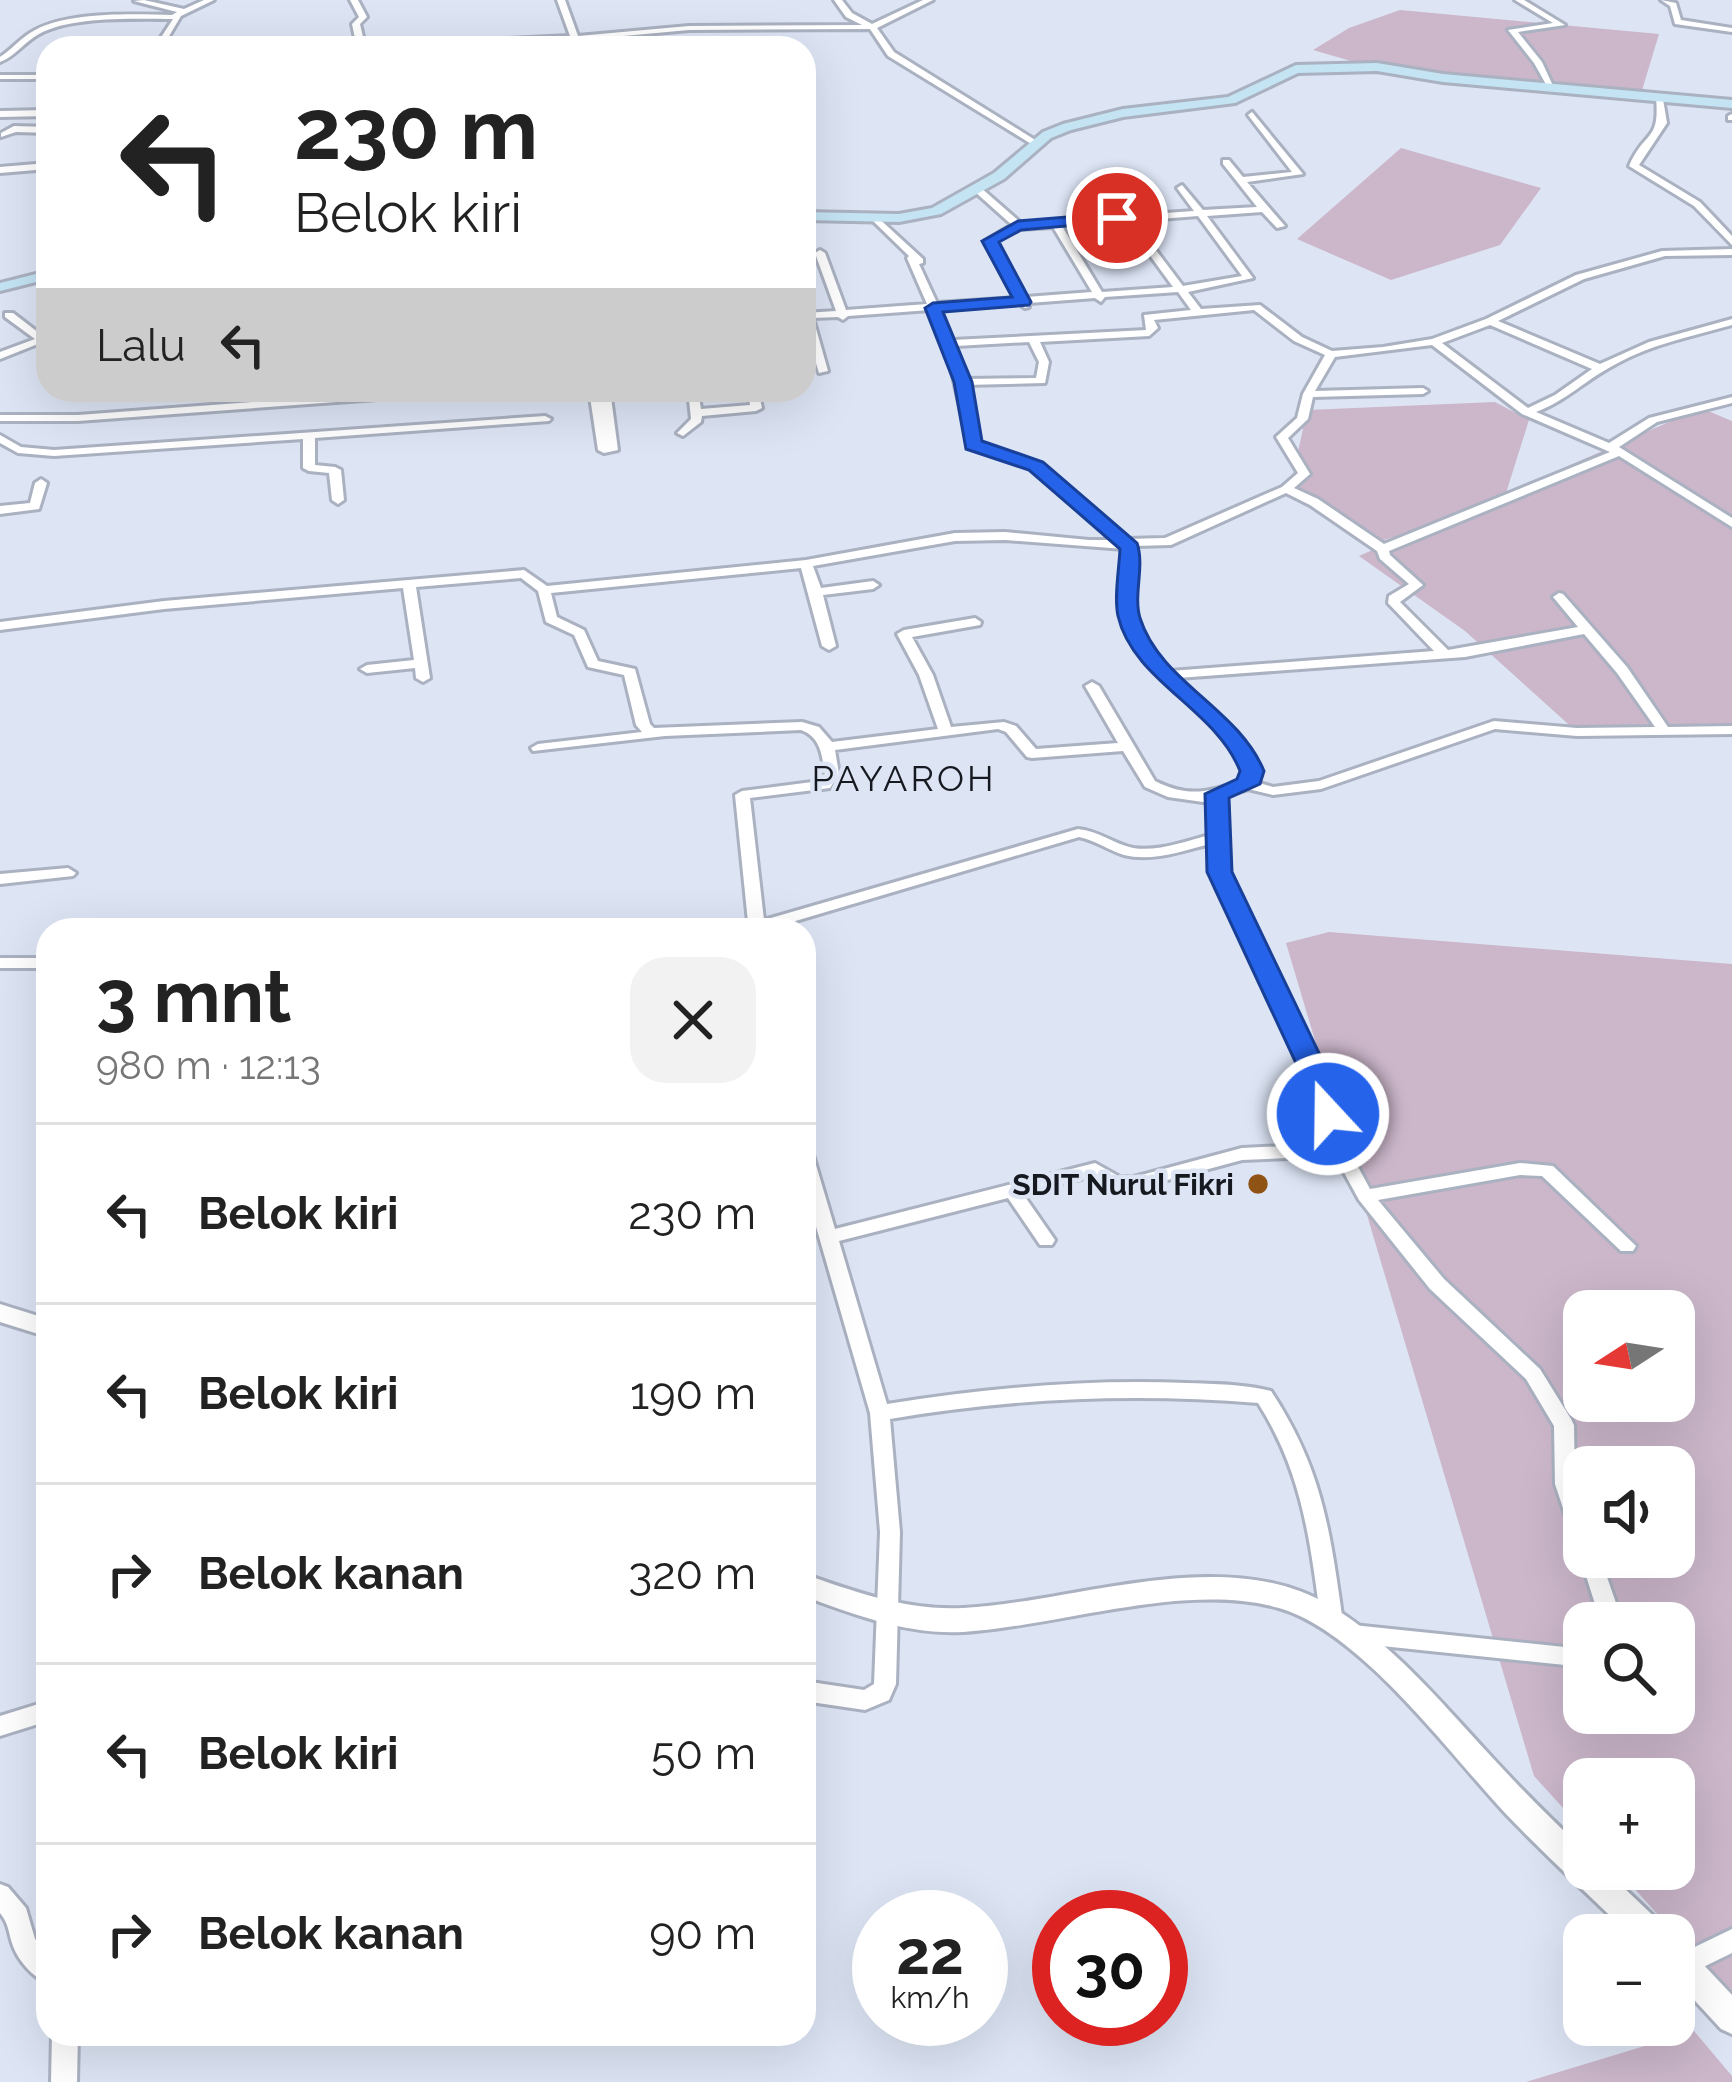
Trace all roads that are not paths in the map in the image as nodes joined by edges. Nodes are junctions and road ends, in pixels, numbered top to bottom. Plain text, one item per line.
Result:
1 (210, 0) edge
2 (354, 0) edge
3 (561, 0) edge
4 (838, 0) edge
5 (929, 0) edge
6 (1519, 0) edge
7 (1665, 0) edge
8 (140, 1) edge
9 (98, 8) dead end
10 (179, 13) junction
11 (118, 16) junction
12 (95, 21) junction
13 (872, 27) junction
14 (1732, 30) edge
15 (166, 36) edge
16 (358, 36) edge
17 (574, 36) edge
18 (606, 36) edge
19 (0, 60) edge
20 (0, 77) edge
21 (36, 77) edge
22 (1550, 86) junction
23 (1659, 99) junction
24 (1729, 111) edge
25 (36, 112) edge
26 (0, 114) edge
27 (1252, 115) dead end
28 (36, 130) edge
29 (4, 135) dead end
30 (1036, 143) junction
31 (1226, 162) dead end
32 (36, 167) edge
33 (0, 170) edge
34 (1240, 180) junction
35 (1182, 188) dead end
36 (977, 189) junction
37 (1264, 209) junction
38 (1202, 214) junction
39 (816, 216) edge
40 (874, 217) junction
41 (1132, 218) junction
42 (1056, 224) junction
43 (1018, 226) junction
44 (1280, 226) dead end
45 (1732, 242) edge
46 (1732, 252) edge
47 (820, 253) dead end
48 (36, 278) edge
49 (0, 287) edge
50 (1185, 291) junction
51 (1100, 297) junction
52 (1024, 303) junction
53 (938, 309) junction
54 (1197, 311) junction
55 (9, 315) dead end
56 (842, 315) junction
57 (816, 317) edge
58 (36, 320) edge
59 (1490, 321) junction
60 (1732, 322) edge
61 (26, 324) junction
62 (36, 335) edge
63 (949, 340) junction
64 (1034, 341) junction
65 (1434, 342) junction
66 (36, 343) edge
67 (816, 349) edge
68 (1330, 354) junction
69 (0, 356) edge
70 (1600, 368) junction
71 (823, 371) dead end
72 (963, 382) junction
73 (1424, 391) dead end
74 (1307, 394) junction
75 (1732, 400) edge
76 (250, 402) junction
77 (596, 402) edge
78 (607, 402) edge
79 (696, 402) edge
80 (755, 402) edge
81 (0, 405) edge
82 (1526, 412) junction
83 (698, 413) junction
84 (1, 419) edge
85 (545, 419) dead end
86 (683, 433) dead end
87 (0, 436) edge
88 (309, 436) junction
89 (253, 439) junction
90 (1615, 450) junction
91 (41, 483) dead end
92 (1286, 489) junction
93 (338, 500) dead end
94 (0, 510) edge
95 (1732, 523) edge
96 (1121, 542) junction
97 (1383, 549) junction
98 (806, 564) junction
99 (410, 584) junction
100 (873, 585) dead end
101 (544, 590) junction
102 (816, 592) junction
103 (1559, 598) dead end
104 (975, 622) dead end
105 (0, 626) edge
106 (1587, 629) junction
107 (829, 646) dead end
108 (1444, 655) junction
109 (367, 669) dead end
110 (1167, 675) junction
111 (1092, 686) dead end
112 (1663, 730) junction
113 (1732, 730) edge
114 (946, 731) junction
115 (660, 734) junction
116 (1127, 746) junction
117 (827, 747) junction
118 (538, 748) dead end
119 (1248, 784) junction
120 (1216, 794) junction
121 (1216, 838) junction
122 (68, 873) dead end
123 (0, 879) edge
124 (756, 918) edge
125 (791, 918) edge
126 (0, 963) edge
127 (36, 963) edge
128 (1340, 1150) junction
129 (1013, 1192) junction
130 (1365, 1196) junction
131 (816, 1211) edge
132 (830, 1237) junction
133 (1046, 1240) dead end
134 (1627, 1246) dead end
135 (0, 1312) edge
136 (36, 1324) edge
137 (880, 1413) junction
138 (1564, 1446) edge
139 (816, 1589) edge
140 (889, 1614) junction
141 (1342, 1628) junction
142 (1563, 1655) edge
143 (816, 1693) edge
144 (36, 1715) edge
145 (0, 1726) edge
146 (0, 1894) edge
147 (1630, 1914) edge
148 (1732, 1941) edge
149 (1695, 1954) edge
150 (36, 1958) edge
151 (1695, 1978) edge
152 (1732, 2018) edge
153 (65, 2046) edge
154 (64, 2082) edge

1 - 10 street
2 - 16 street
3 - 17 street
4 - 13 street
5 - 13 street
6 - 22 street
7 - 14 street
8 - 10 street
8 - 11 street
9 - 12 street
10 - 11 street
10 - 15 street
11 - 12 street
12 - 19 street
13 - 18 street
13 - 30 street
20 - 21 street
22 - 23 main road
22 - 30 main road
23 - 24 main road
23 - 45 street
25 - 26 street
27 - 34 street
28 - 29 street
30 - 36 main road
31 - 34 street
32 - 33 street
34 - 37 street
35 - 38 street
36 - 40 main road
36 - 43 street
37 - 38 street
37 - 44 street
38 - 41 street
38 - 50 street
39 - 40 main road
40 - 53 street
41 - 42 street
41 - 50 street
42 - 43 street
42 - 51 street
43 - 52 street
46 - 59 street
47 - 56 street
48 - 49 main road
50 - 51 street
50 - 54 street
51 - 52 street
52 - 53 street
53 - 56 street
53 - 63 street
54 - 64 street
54 - 68 street
55 - 61 street
56 - 57 street
58 - 61 street
59 - 65 street
59 - 70 street
60 - 70 street
61 - 62 street
63 - 64 street
63 - 72 street
64 - 72 street
65 - 68 street
65 - 82 street
66 - 69 street
67 - 71 street
68 - 74 street
70 - 82 street
72 - 96 street
73 - 74 street
74 - 92 street
75 - 90 street
76 - 81 street
76 - 84 street
76 - 89 street
77 - 78 street
79 - 83 street
80 - 83 street
82 - 90 street
83 - 86 street
84 - 87 street
85 - 88 street
87 - 89 street
88 - 89 street
88 - 93 street
90 - 95 street
90 - 97 street
91 - 94 street
92 - 96 street
92 - 97 street
96 - 98 street
96 - 110 street
97 - 108 street
98 - 101 street
98 - 102 street
99 - 101 street
99 - 105 street
99 - 109 street
100 - 102 street
101 - 115 street
102 - 107 street
103 - 106 street
104 - 114 street
106 - 108 street
106 - 112 street
108 - 110 street
110 - 119 street
111 - 116 street
112 - 113 street
112 - 119 street
114 - 116 street
114 - 117 street
115 - 117 street
115 - 118 street
116 - 120 street
117 - 124 street
119 - 120 street
120 - 121 street
121 - 125 street
121 - 128 street
122 - 123 street
126 - 127 street
128 - 129 street
128 - 130 street
129 - 132 street
129 - 133 street
130 - 134 street
130 - 138 street
131 - 132 street
132 - 137 street
135 - 136 street
137 - 140 street
137 - 141 street
139 - 140 street
140 - 141 street
140 - 143 street
141 - 142 street
141 - 147 street
144 - 145 street
146 - 150 street
148 - 149 street
151 - 152 street
153 - 154 street

